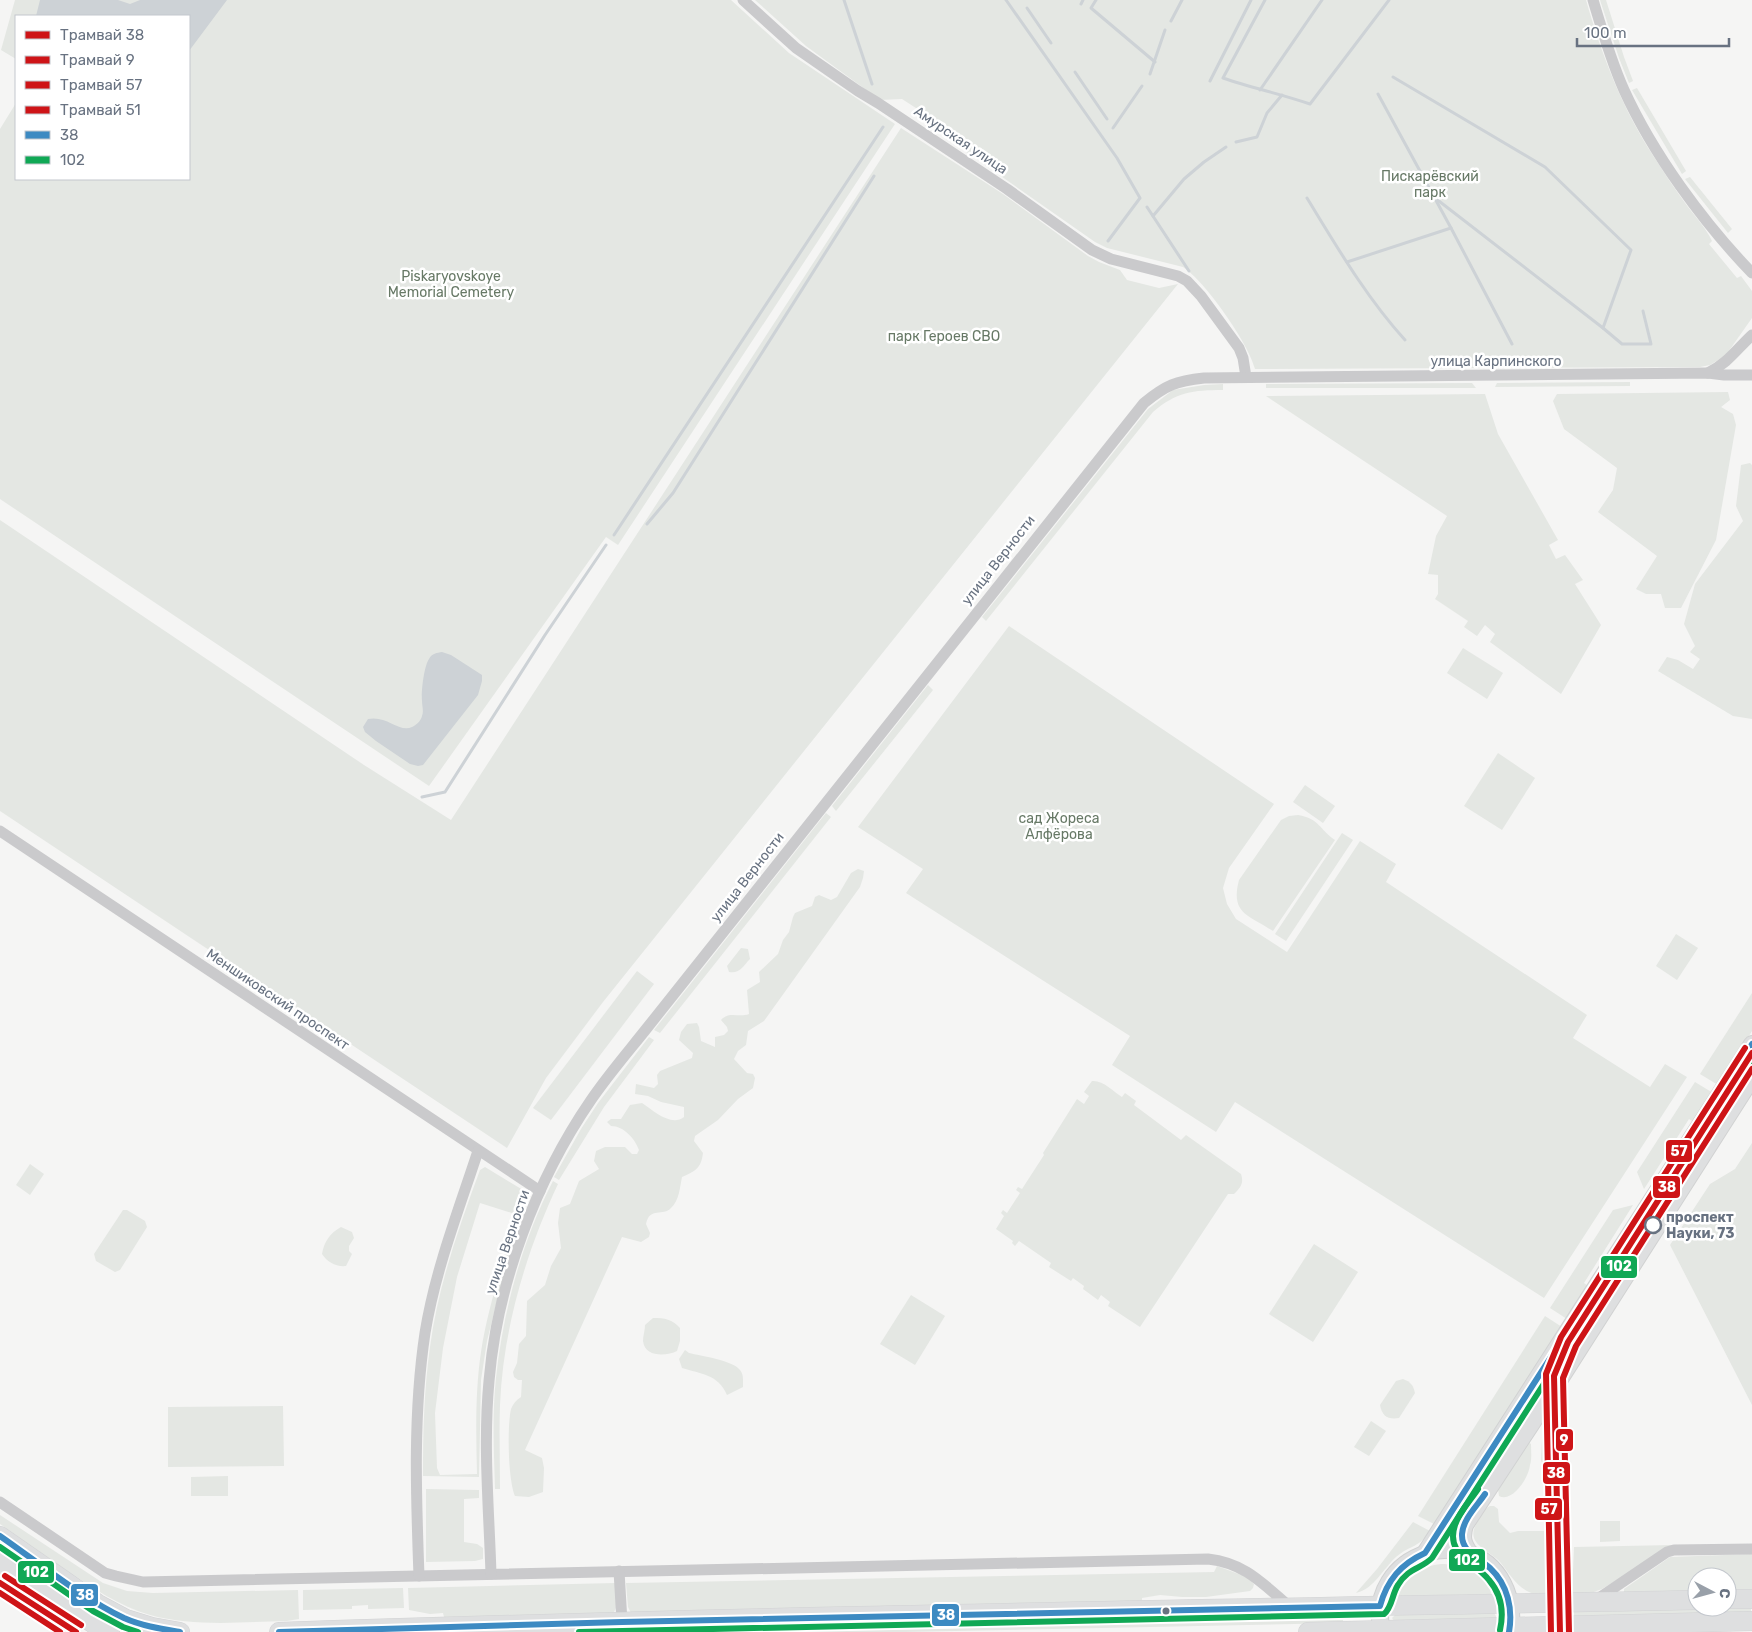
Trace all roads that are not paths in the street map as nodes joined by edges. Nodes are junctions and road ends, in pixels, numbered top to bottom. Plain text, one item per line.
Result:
1 (743, 0) edge
2 (1593, 0) edge
3 (1752, 273) edge
4 (1752, 335) edge
5 (1708, 373) junction
6 (1752, 375) edge
7 (1246, 377) junction
8 (1285, 377) joint
9 (0, 831) edge
10 (1752, 1044) edge
11 (1752, 1078) edge
12 (478, 1152) junction
13 (540, 1192) junction
14 (1493, 1448) junction
15 (1509, 1458) junction
16 (0, 1502) edge
17 (0, 1536) edge
18 (1752, 1549) edge
19 (1425, 1553) junction
20 (1471, 1555) junction
21 (0, 1562) edge
22 (619, 1571) junction
23 (491, 1574) junction
24 (418, 1576) junction
25 (1737, 1599) edge
26 (1752, 1599) edge
27 (1687, 1600) edge
28 (1593, 1602) junction
29 (1510, 1604) junction
30 (1380, 1606) junction
31 (1290, 1607) junction
32 (1752, 1621) edge
33 (622, 1622) junction
34 (1510, 1629) edge
35 (104, 1630) edge
36 (1381, 1631) edge
37 (180, 1632) edge
38 (279, 1632) edge
39 (1308, 1632) edge

1 - 7 street, Амурская улица
2 - 3 street
4 - 5 street
5 - 6 street, улица Карпинского
5 - 8 street, улица Карпинского
7 - 8 street, улица Верности
7 - 13 street, улица Верности
9 - 12 street, Меншиковский проспект
10 - 14 main road
11 - 15 main road
12 - 13 street, Меншиковский проспект
12 - 24 street
13 - 23 street, улица Верности
14 - 15 main road
14 - 19 main road
15 - 20 main road
16 - 24 street
17 - 37 main road
18 - 28 street
19 - 20 main road
19 - 30 main road
20 - 29 main road
21 - 35 main road
22 - 23 street
22 - 31 street
22 - 33 street
23 - 24 street
25 - 26 main road
27 - 28 main road
28 - 29 main road
29 - 30 main road
29 - 34 main road
30 - 31 main road
30 - 36 main road
31 - 33 main road
32 - 34 main road
33 - 38 main road
34 - 36 main road
36 - 39 main road

